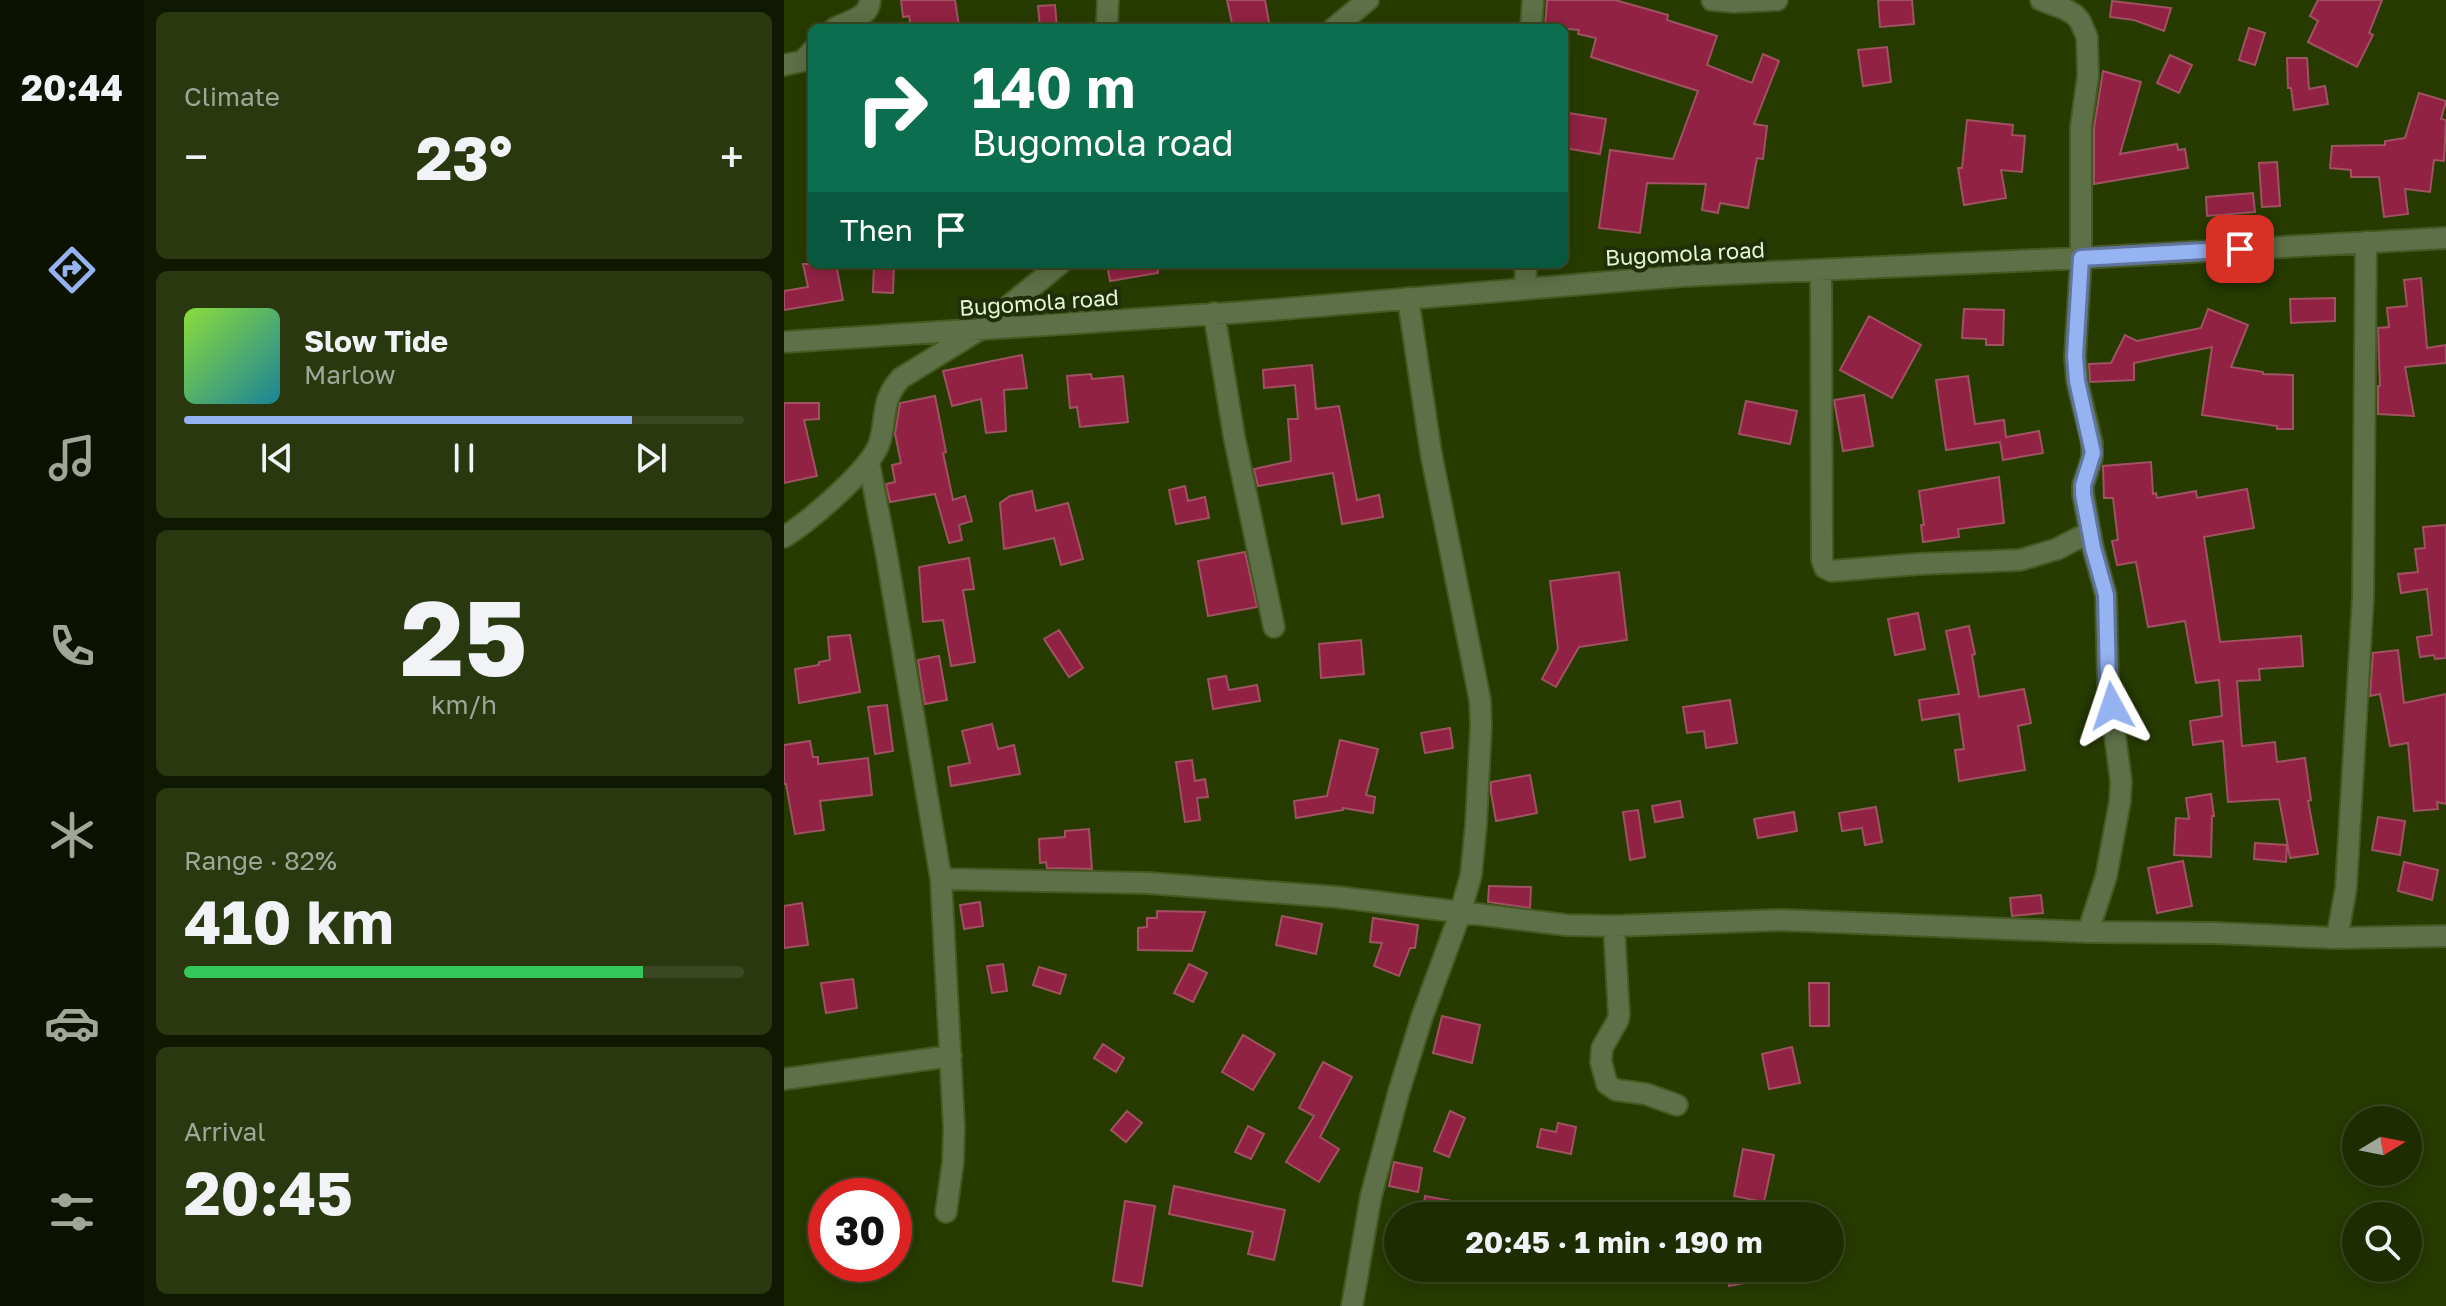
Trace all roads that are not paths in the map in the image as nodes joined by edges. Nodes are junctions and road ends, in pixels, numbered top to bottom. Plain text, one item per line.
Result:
1 (870, 0) edge
2 (1108, 0) edge
3 (1368, 0) edge
4 (1533, 0) edge
5 (1712, 0) edge
6 (1777, 0) edge
7 (2041, 0) edge
8 (1107, 23) dead end
9 (843, 24) edge
10 (1339, 24) edge
11 (1531, 24) edge
12 (808, 55) edge
13 (784, 65) edge
14 (2446, 238) edge
15 (2366, 242) junction
16 (2081, 258) junction
17 (1055, 268) edge
18 (1526, 268) edge
19 (1821, 270) junction
20 (1525, 288) junction
21 (1408, 298) junction
22 (1214, 313) junction
23 (979, 330) junction
24 (784, 342) edge
25 (869, 463) junction
26 (2090, 532) junction
27 (784, 537) edge
28 (1274, 627) dead end
29 (941, 879) junction
30 (1460, 914) junction
31 (1614, 926) junction
32 (2088, 932) junction
33 (2446, 936) edge
34 (2337, 938) junction
35 (951, 1056) junction
36 (784, 1079) edge
37 (1677, 1105) dead end
38 (946, 1212) dead end
39 (1352, 1306) edge

1 - 9 street
2 - 8 street
3 - 10 street
4 - 11 street
5 - 6 street
7 - 16 street
12 - 13 street
14 - 15 street, Bugomola road
15 - 16 street, Bugomola road
15 - 34 street
16 - 19 street, Bugomola road
16 - 26 street
17 - 23 street
18 - 20 street
19 - 20 street, Bugomola road
19 - 26 street
20 - 21 street, Bugomola road
21 - 22 street, Bugomola road
21 - 30 street
22 - 23 street, Bugomola road
22 - 28 street
23 - 24 street, Bugomola road
23 - 25 street
25 - 27 street
25 - 29 street
26 - 32 street
29 - 30 street
29 - 35 street
30 - 31 street
30 - 39 street
31 - 32 street
31 - 37 street
32 - 34 street
33 - 34 street
35 - 36 street
35 - 38 street

